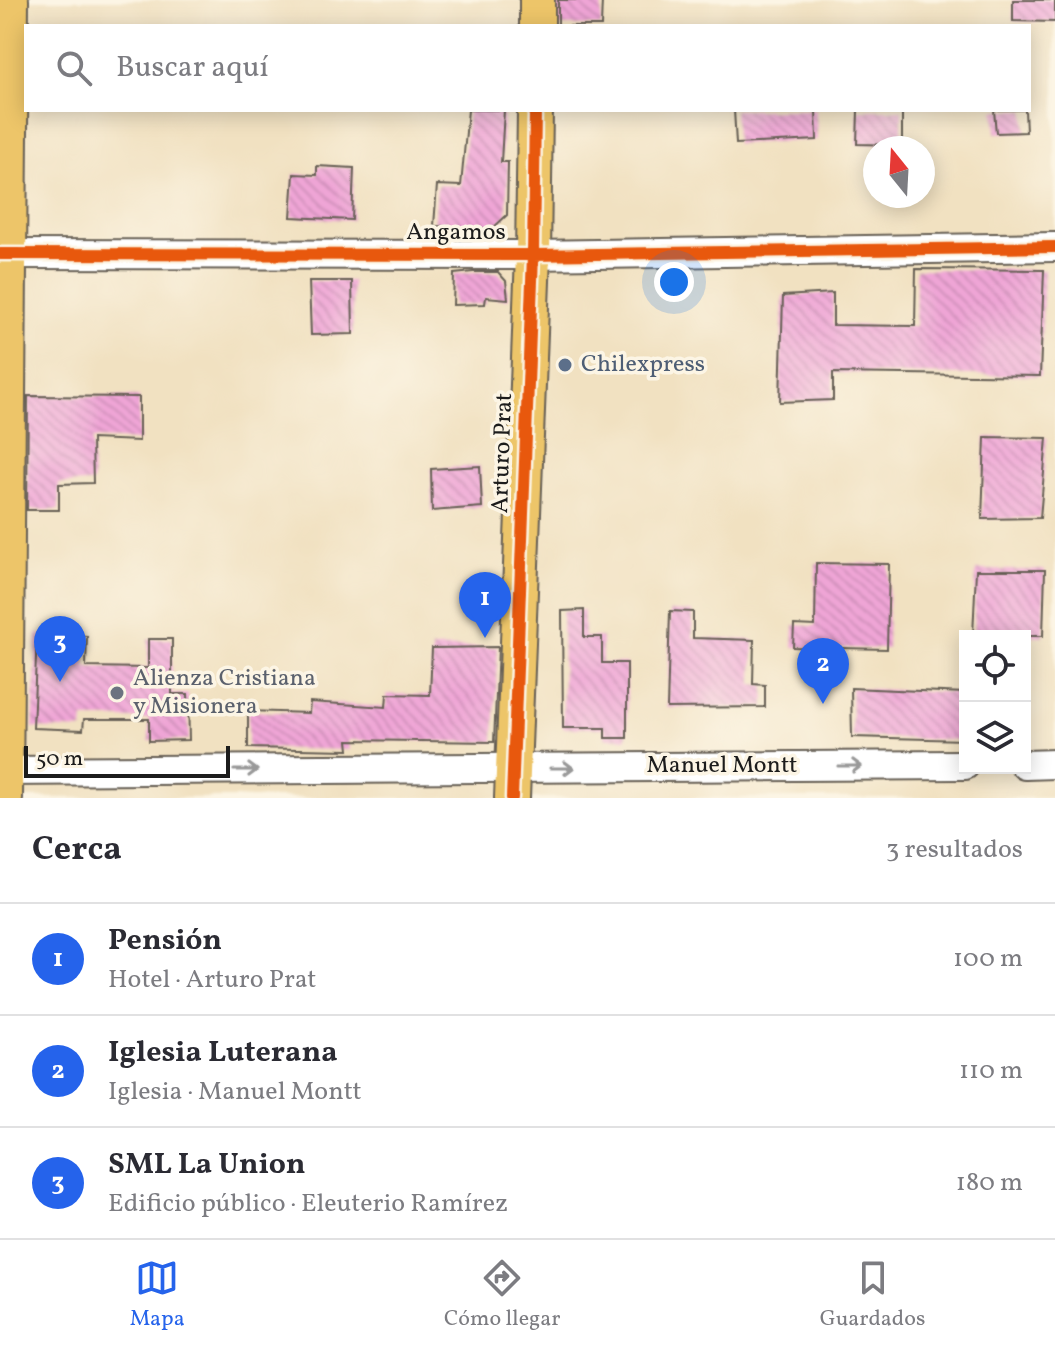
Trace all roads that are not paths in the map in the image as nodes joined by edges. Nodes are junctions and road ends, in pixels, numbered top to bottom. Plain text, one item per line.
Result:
1 (11, 0) edge
2 (537, 0) edge
3 (537, 24) edge
4 (535, 112) edge
5 (1055, 247) edge
6 (5, 254) edge
7 (533, 255) junction
8 (1055, 764) edge
9 (959, 765) edge
10 (1031, 765) edge
11 (4, 780) edge
12 (512, 783) edge

1 - 6 main road
2 - 3 main road
4 - 7 main road, Arturo Prat
5 - 7 street, Angamos
6 - 7 street, Angamos
6 - 11 main road
7 - 12 main road, Arturo Prat
8 - 10 street
12 -> 9 street, Manuel Montt
11 -> 12 street, Manuel Montt

